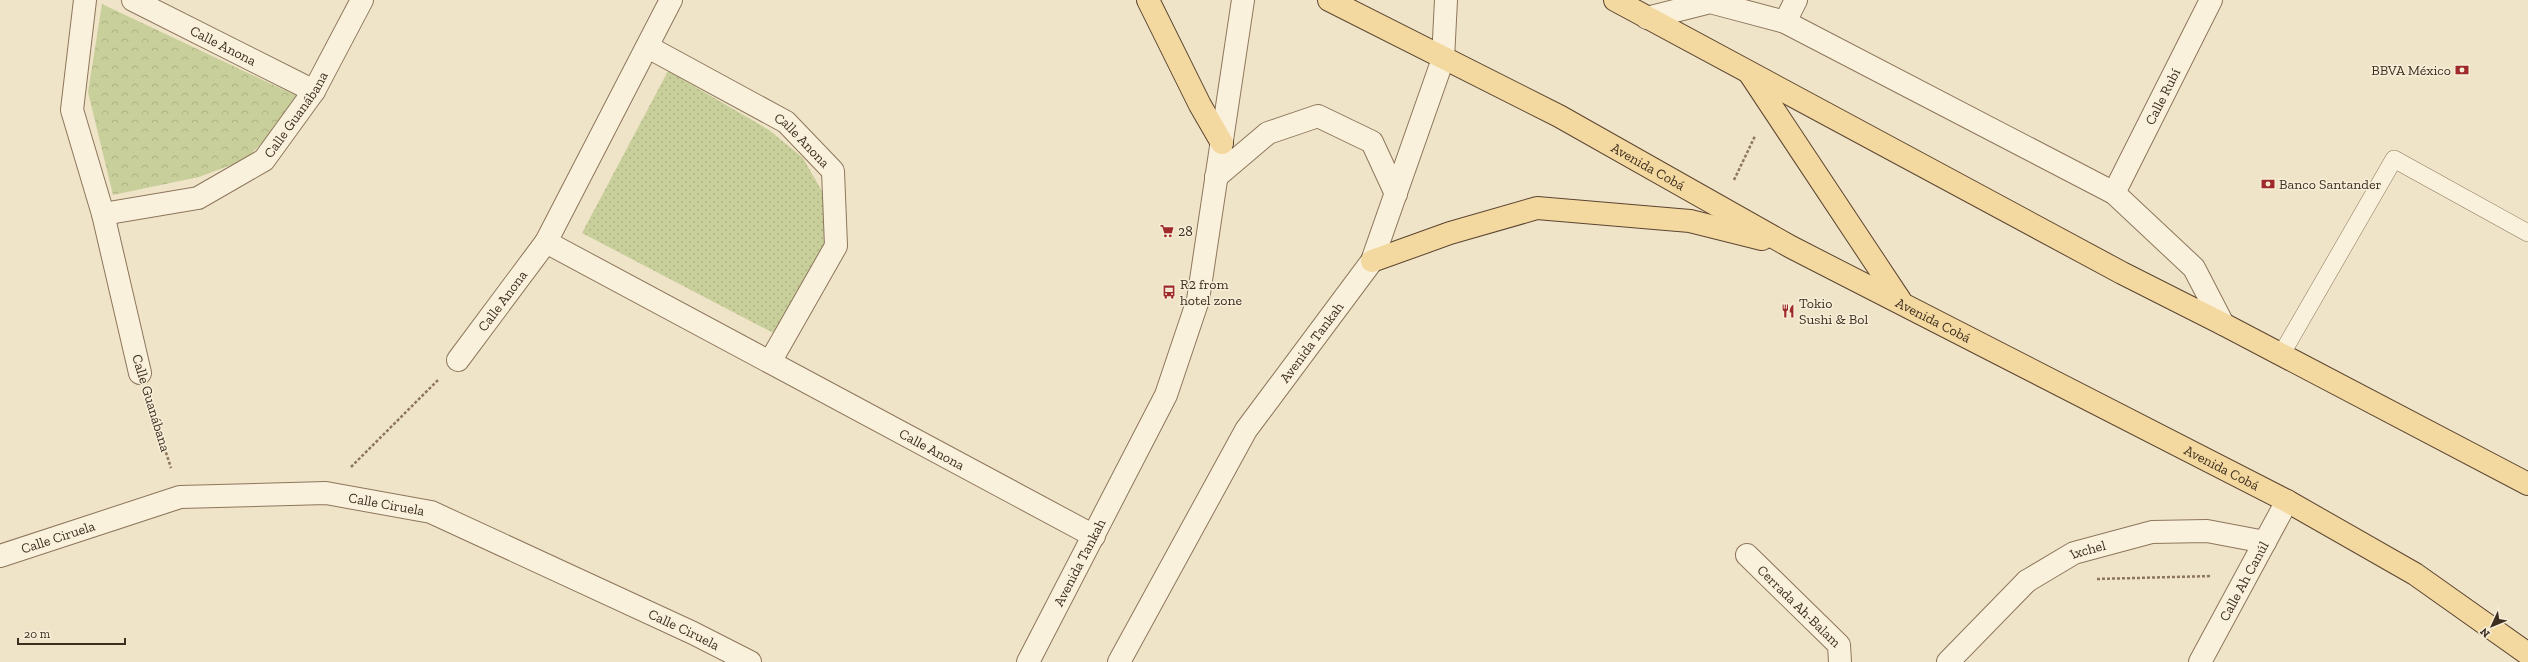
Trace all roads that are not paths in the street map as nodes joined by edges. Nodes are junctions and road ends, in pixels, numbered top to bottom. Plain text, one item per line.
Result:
1 (85, 0) edge
2 (133, 0) edge
3 (362, 0) edge
4 (671, 0) edge
5 (1148, 0) edge
6 (1243, 0) edge
7 (1329, 0) edge
8 (1446, 0) edge
9 (1615, 0) edge
10 (1796, 0) edge
11 (2211, 0) edge
12 (1648, 18) junction
13 (1785, 22) junction
14 (648, 47) junction
15 (1443, 59) junction
16 (1748, 71) junction
17 (314, 91) junction
18 (1222, 143) junction
19 (1216, 177) junction
20 (2114, 193) junction
21 (1396, 194) junction
22 (103, 214) junction
23 (2528, 233) edge
24 (546, 242) junction
25 (1791, 247) junction
26 (1372, 262) junction
27 (1901, 302) junction
28 (2223, 324) junction
29 (2281, 355) junction
30 (458, 360) road end
31 (770, 362) junction
32 (140, 373) road end
33 (2528, 484) edge
34 (2287, 501) junction
35 (1094, 536) junction
36 (2266, 542) junction
37 (1747, 555) dead end
38 (0, 556) edge
39 (2528, 654) edge
40 (750, 662) edge
41 (1028, 662) edge
42 (1119, 662) edge
43 (1840, 662) edge
44 (1948, 662) edge
45 (2200, 662) edge

1 - 22 street, Calle Guanábana
2 - 17 street, Calle Anona
3 - 17 street, Calle Guanábana
4 - 14 street, Calle Anona
5 - 18 main road
6 - 18 street, Avenida Tankah
7 - 15 main road, Avenida Cobá
8 - 15 street, Avenida Tankah
9 - 12 main road
10 - 13 street
11 - 20 street, Calle Rubí
12 - 13 street
12 - 16 main road
13 - 20 street
14 - 24 street, Calle Anona
14 - 31 street, Calle Anona
15 - 21 street, Avenida Tankah
15 - 25 main road, Avenida Cobá
16 - 27 main road
16 - 28 main road
17 - 22 street, Calle Guanábana
18 - 19 street, Avenida Tankah
19 - 21 street
19 - 35 street, Avenida Tankah
20 - 28 street
21 - 26 street, Avenida Tankah
22 - 32 street, Calle Guanábana
23 - 29 lane
24 - 30 street, Calle Anona
24 - 31 street, Calle Anona
25 - 26 main road
25 - 27 main road, Avenida Cobá
26 - 42 street, Avenida Tankah
27 - 34 main road, Avenida Cobá
28 - 29 main road
29 - 33 main road
31 - 35 street, Calle Anona
34 - 36 street, Calle Ah Canúl
34 - 39 main road, Avenida Cobá
35 - 41 street, Avenida Tankah
36 - 44 street, Ixchel
36 - 45 street, Calle Ah Canúl
37 - 43 street, Cerrada Ah-Balam
38 - 40 street, Calle Ciruela

